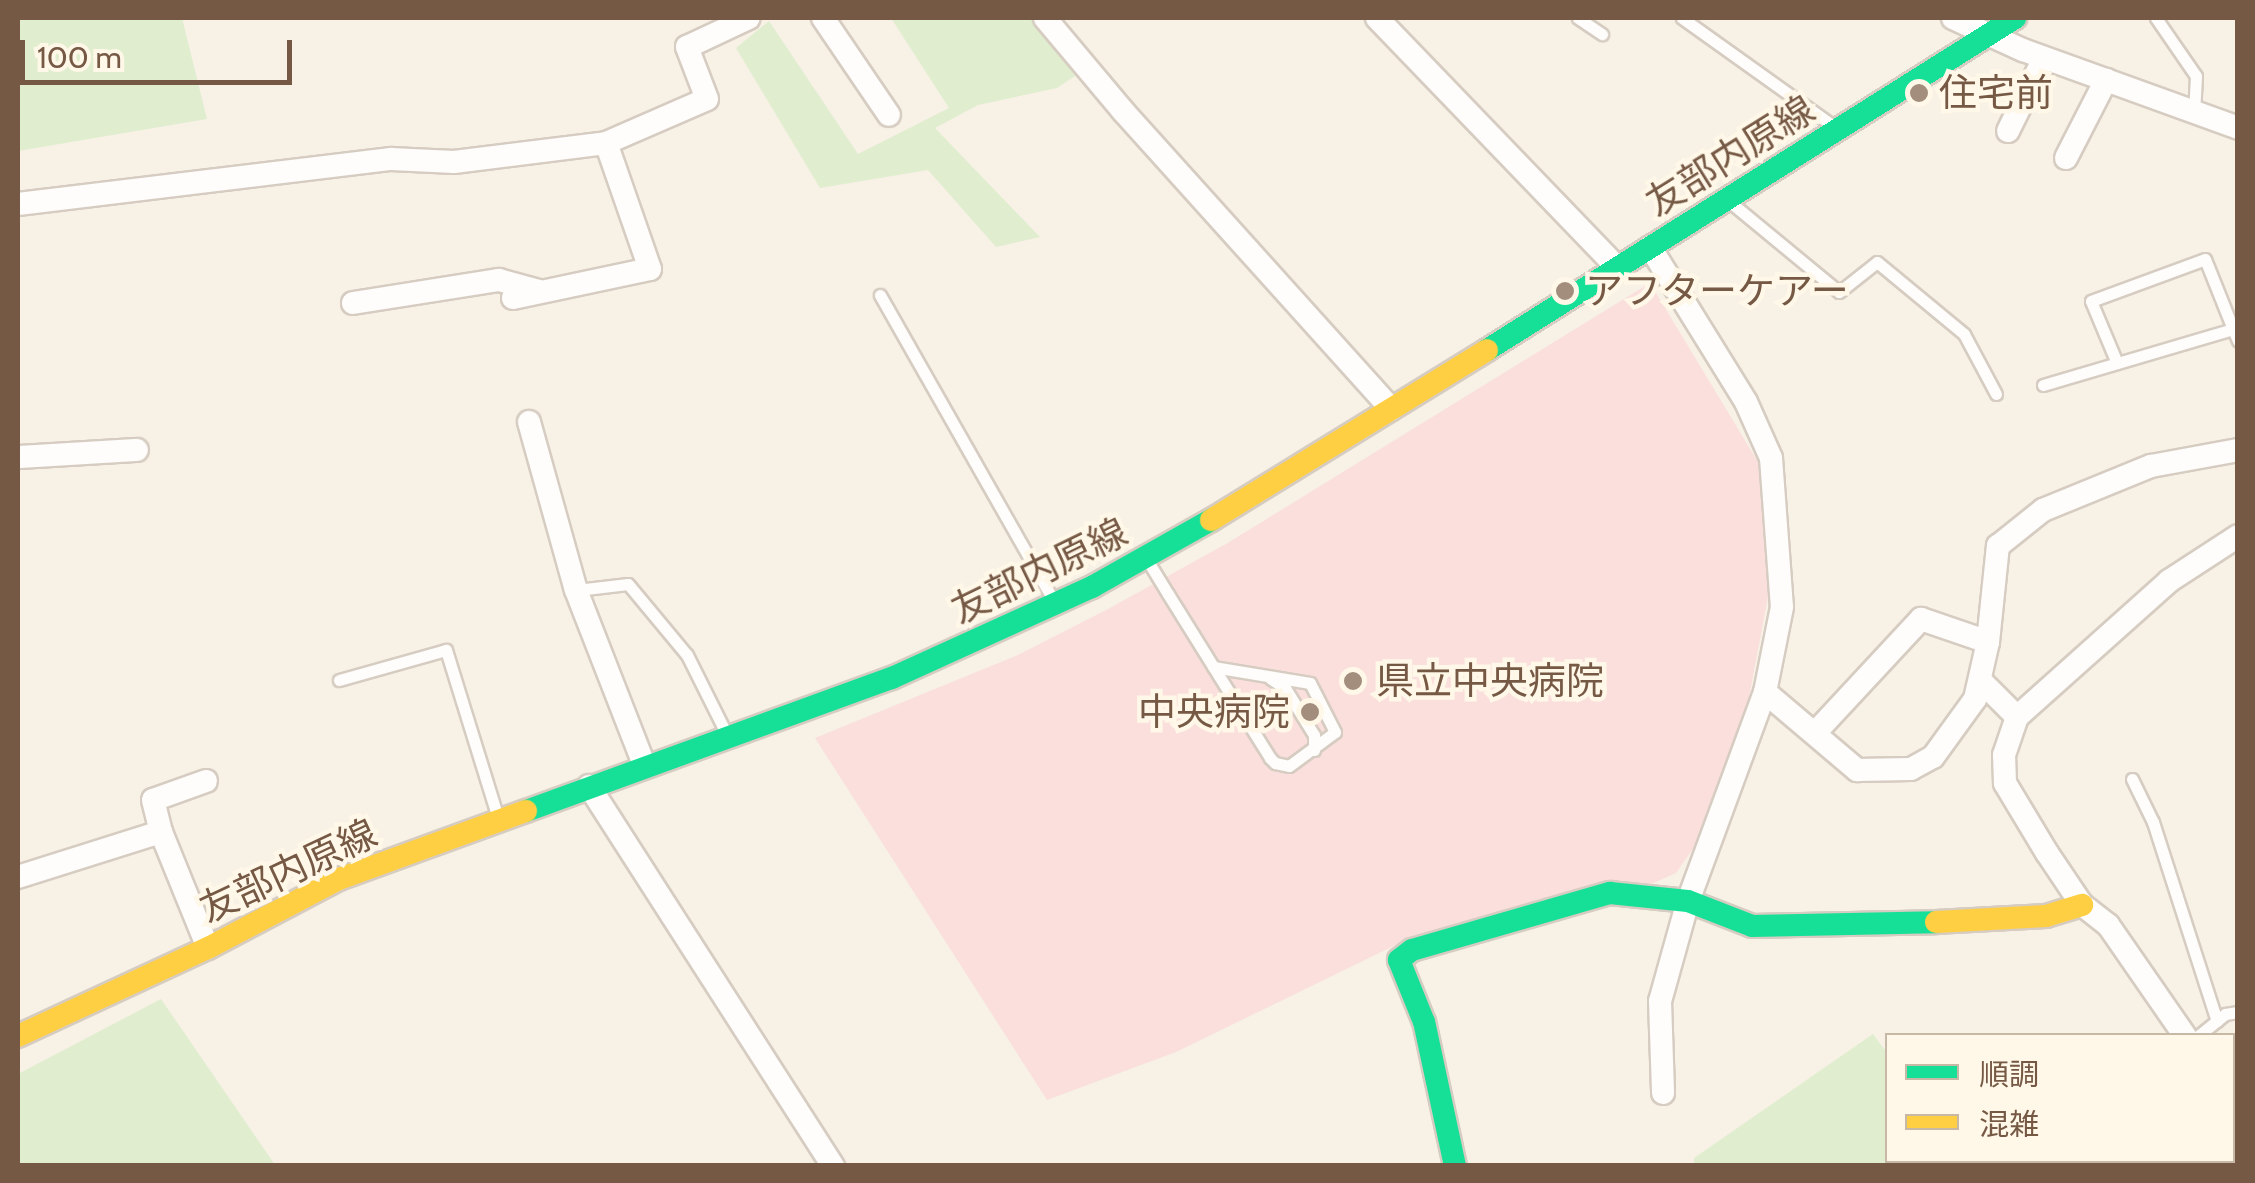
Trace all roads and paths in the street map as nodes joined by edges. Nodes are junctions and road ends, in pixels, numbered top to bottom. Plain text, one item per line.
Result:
1 (749, 18) edge
2 (823, 18) edge
3 (1045, 18) edge
4 (1377, 18) edge
5 (1578, 18) edge
6 (1682, 18) edge
7 (1954, 18) edge
8 (2015, 18) edge
9 (2156, 18) edge
10 (1602, 34) dead end
11 (1988, 35) junction
12 (2044, 58) junction
13 (2106, 80) junction
14 (2194, 112) junction
15 (890, 116) dead end
16 (2238, 128) edge
17 (1839, 130) junction
18 (2008, 130) dead end
19 (606, 143) junction
20 (2066, 158) dead end
21 (1727, 200) junction
22 (18, 204) edge
23 (1650, 247) junction
24 (1618, 266) junction
25 (542, 292) junction
26 (880, 295) dead end
27 (513, 298) dead end
28 (353, 303) dead end
29 (2235, 335) edge
30 (2117, 363) junction
31 (2043, 385) dead end
32 (1996, 394) dead end
33 (1391, 409) junction
34 (529, 422) dead end
35 (137, 450) dead end
36 (2238, 450) edge
37 (18, 457) edge
38 (2238, 536) edge
39 (1146, 558) junction
40 (576, 590) junction
41 (1056, 605) junction
42 (1988, 642) junction
43 (1214, 667) junction
44 (1268, 676) junction
45 (339, 680) dead end
46 (1981, 680) junction
47 (1764, 692) junction
48 (2017, 717) junction
49 (1815, 733) junction
50 (728, 737) junction
51 (1314, 750) junction
52 (645, 766) junction
53 (2132, 779) dead end
54 (206, 781) dead end
55 (589, 786) junction
56 (498, 818) junction
57 (161, 832) junction
58 (18, 877) edge
59 (1688, 900) junction
60 (2082, 905) junction
61 (208, 948) junction
62 (2238, 1012) edge
63 (2216, 1021) junction
64 (2183, 1033) edge
65 (2202, 1033) edge
66 (18, 1036) edge
67 (1663, 1094) dead end
68 (833, 1166) edge
69 (1455, 1166) edge

1 - 19 street
2 - 15 street
3 - 33 street
4 - 24 street
5 - 10 lane
6 - 17 lane
7 - 11 street
8 - 11 main road, 友部内原線
9 - 14 lane
11 - 12 street
11 - 17 main road, 友部内原線
12 - 13 street
12 - 18 street
13 - 14 street
13 - 20 street
14 - 16 street
17 - 21 main road, 友部内原線
19 - 22 street
19 - 25 street
21 - 23 main road, 友部内原線
21 - 32 lane
23 - 24 main road, 友部内原線
23 - 47 street
24 - 33 main road, 友部内原線
25 - 27 street
25 - 28 street
26 - 41 lane
29 - 30 lane
29 - 30 lane
30 - 31 lane
33 - 39 main road, 友部内原線
34 - 40 street
35 - 37 street
36 - 42 street
38 - 48 street
39 - 41 main road, 友部内原線
39 - 43 lane
40 - 50 lane
40 - 52 street
41 - 50 main road, 友部内原線
42 - 46 street
42 - 49 street
43 - 44 lane
43 - 51 lane
44 - 51 lane
44 - 51 lane
45 - 56 lane
46 - 48 street
46 - 49 street
47 - 49 street
47 - 59 street
48 - 60 street
50 - 52 main road, 友部内原線
52 - 55 main road, 友部内原線
53 - 63 lane
54 - 57 street
55 - 56 main road, 友部内原線
55 - 68 street
56 - 61 main road, 友部内原線
57 - 58 street
57 - 61 street
59 - 60 main road
59 - 67 street
59 - 69 main road
60 - 64 street
61 - 66 main road, 友部内原線
62 - 63 lane
63 - 65 lane

